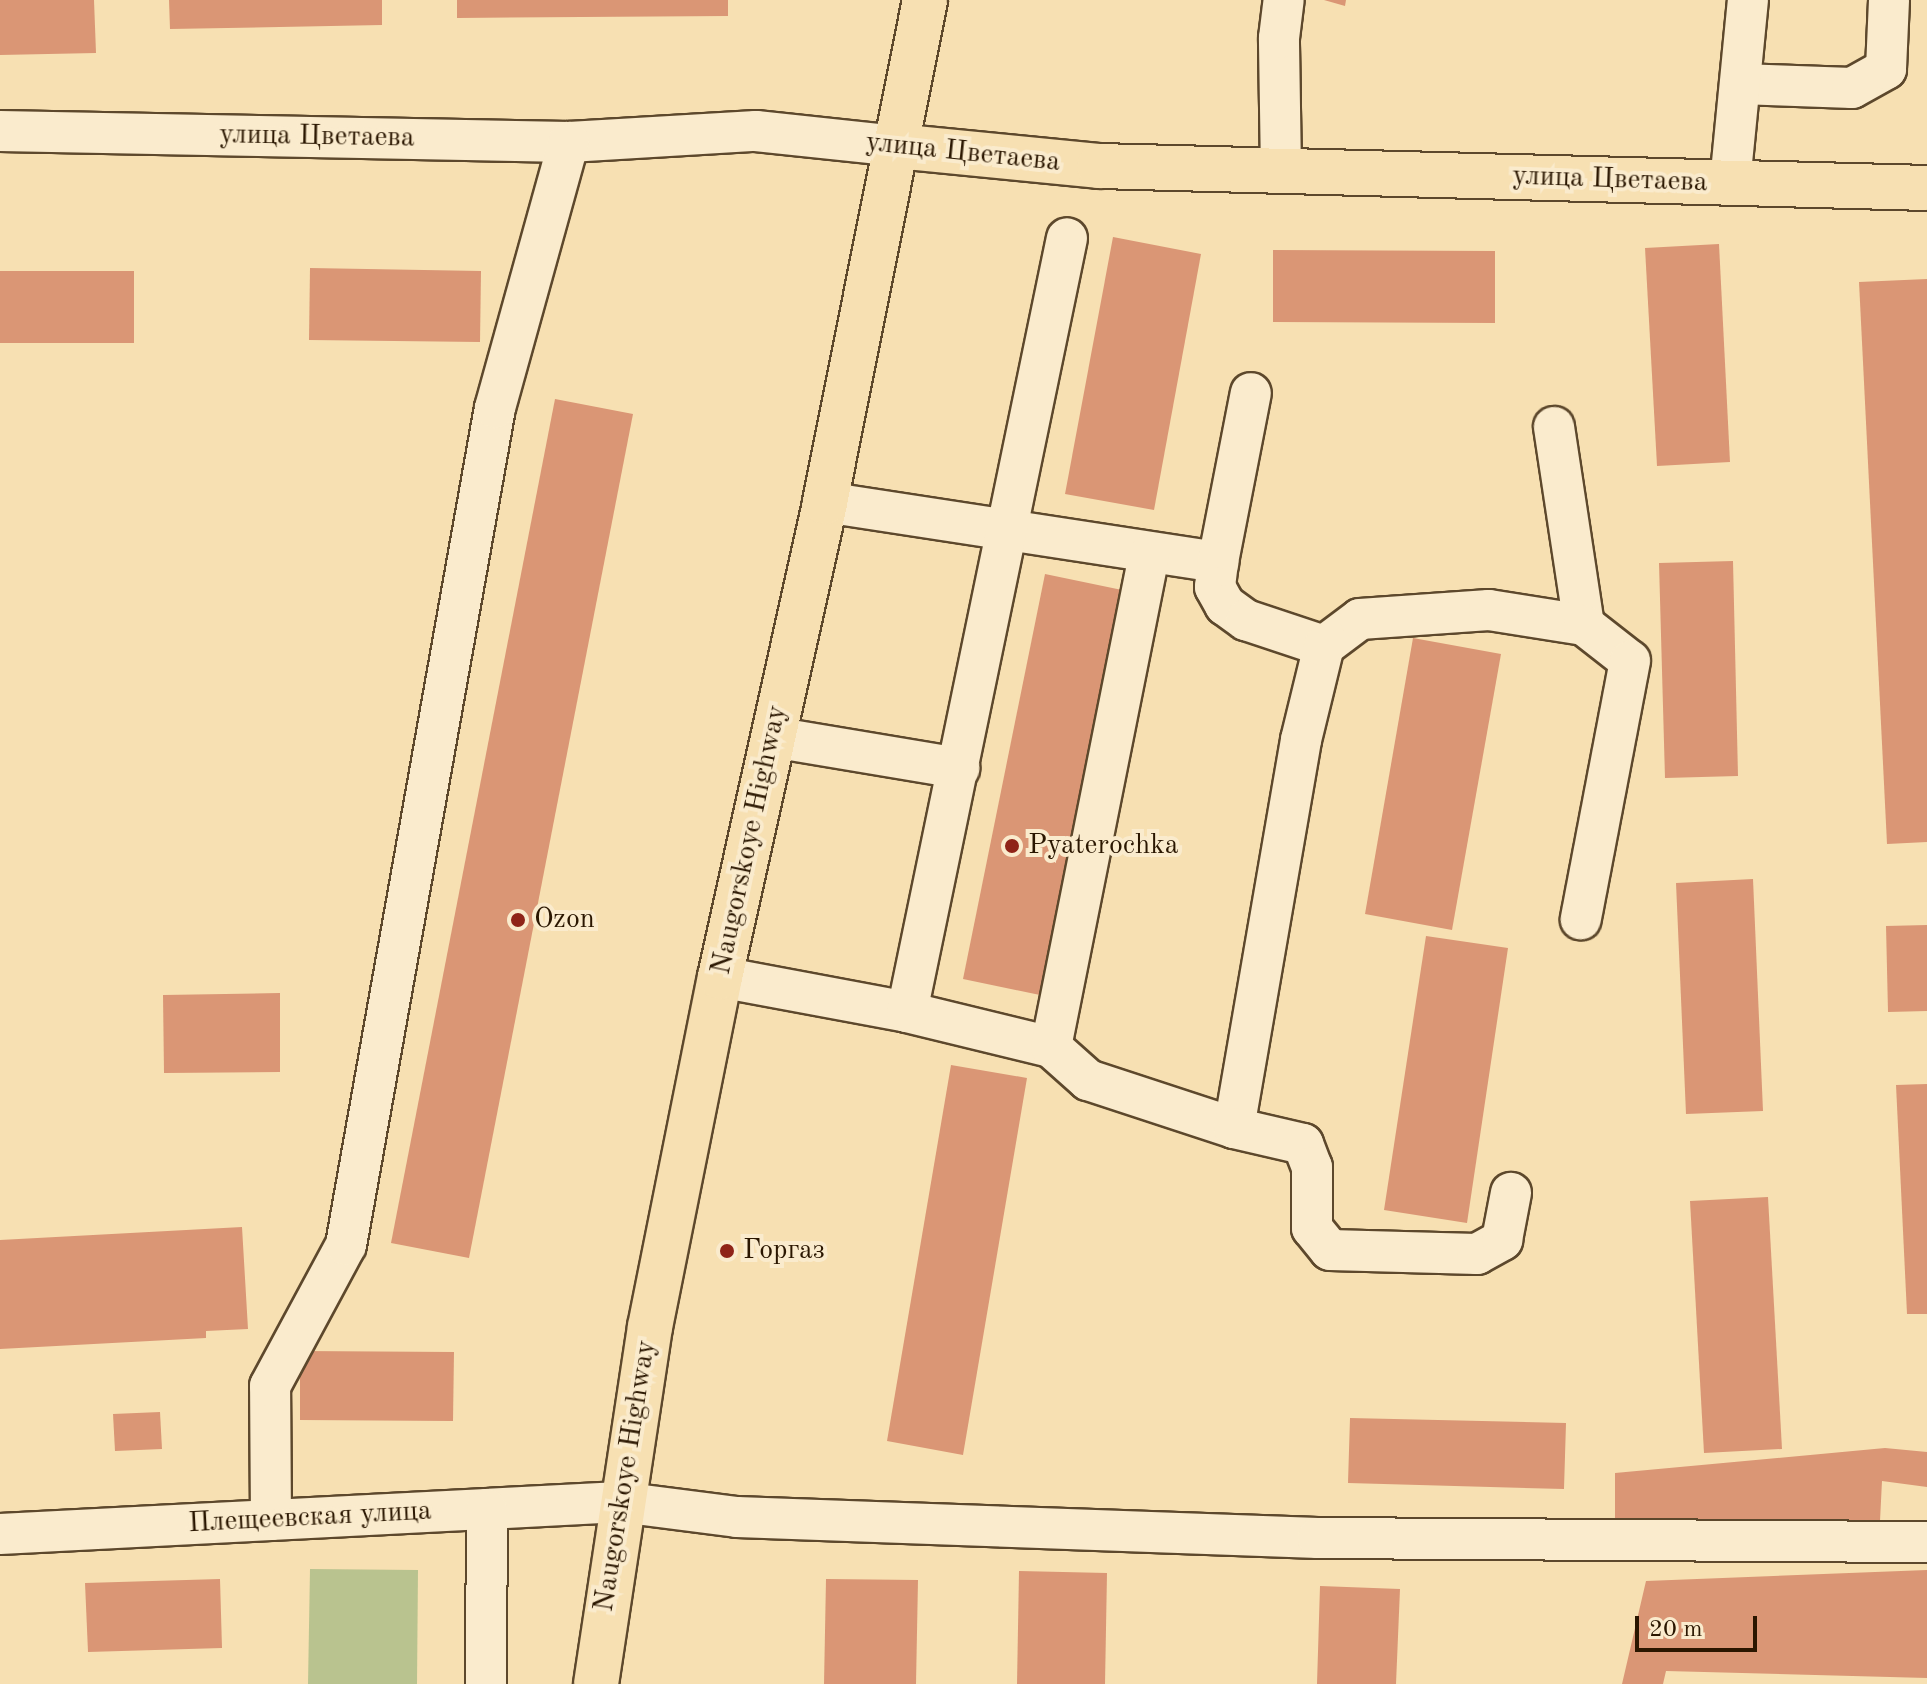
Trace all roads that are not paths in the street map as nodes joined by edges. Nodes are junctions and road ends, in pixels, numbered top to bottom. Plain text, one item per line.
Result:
1 (925, 0) edge
2 (1284, 0) edge
3 (1748, 0) edge
4 (1889, 0) edge
5 (1740, 84) junction
6 (0, 131) edge
7 (569, 142) junction
8 (896, 146) junction
9 (1281, 171) junction
10 (1730, 183) junction
11 (1927, 188) edge
12 (1067, 238) dead end
13 (1251, 393) dead end
14 (1554, 427) dead end
15 (825, 502) junction
16 (1009, 533) junction
17 (1149, 555) junction
18 (1218, 562) junction
19 (1584, 625) junction
20 (1324, 646) junction
21 (773, 737) junction
22 (959, 768) junction
23 (1581, 919) dead end
24 (720, 977) junction
25 (907, 1012) junction
26 (1051, 1047) junction
27 (1234, 1128) junction
28 (1511, 1193) dead end
29 (620, 1502) junction
30 (487, 1509) junction
31 (271, 1520) junction
32 (0, 1534) edge
33 (1927, 1542) edge
34 (486, 1684) edge
35 (596, 1684) edge

1 - 8 main road, Naugorskoye Highway
2 - 9 street
3 - 5 street
4 - 5 street
5 - 10 street
6 - 7 street, улица Цветаева
7 - 8 street, улица Цветаева
7 - 31 street
8 - 9 main road, улица Цветаева
8 - 15 main road, Naugorskoye Highway
9 - 10 main road, улица Цветаева
10 - 11 main road, улица Цветаева
12 - 16 street
13 - 18 street
14 - 19 street
15 - 16 street
15 - 21 main road, Naugorskoye Highway
16 - 17 street
16 - 22 street
17 - 18 street
17 - 26 street
18 - 20 street
19 - 20 street
19 - 23 street
20 - 27 street
21 - 22 street
21 - 24 main road, Naugorskoye Highway
22 - 25 street
24 - 25 street
24 - 29 main road, Naugorskoye Highway
25 - 26 street
26 - 27 street
27 - 28 street
29 - 30 street, Плещеевская улица
29 - 33 street, Плещеевская улица
29 - 35 main road, Naugorskoye Highway
30 - 31 street, Плещеевская улица
30 - 34 street
31 - 32 street, Плещеевская улица

